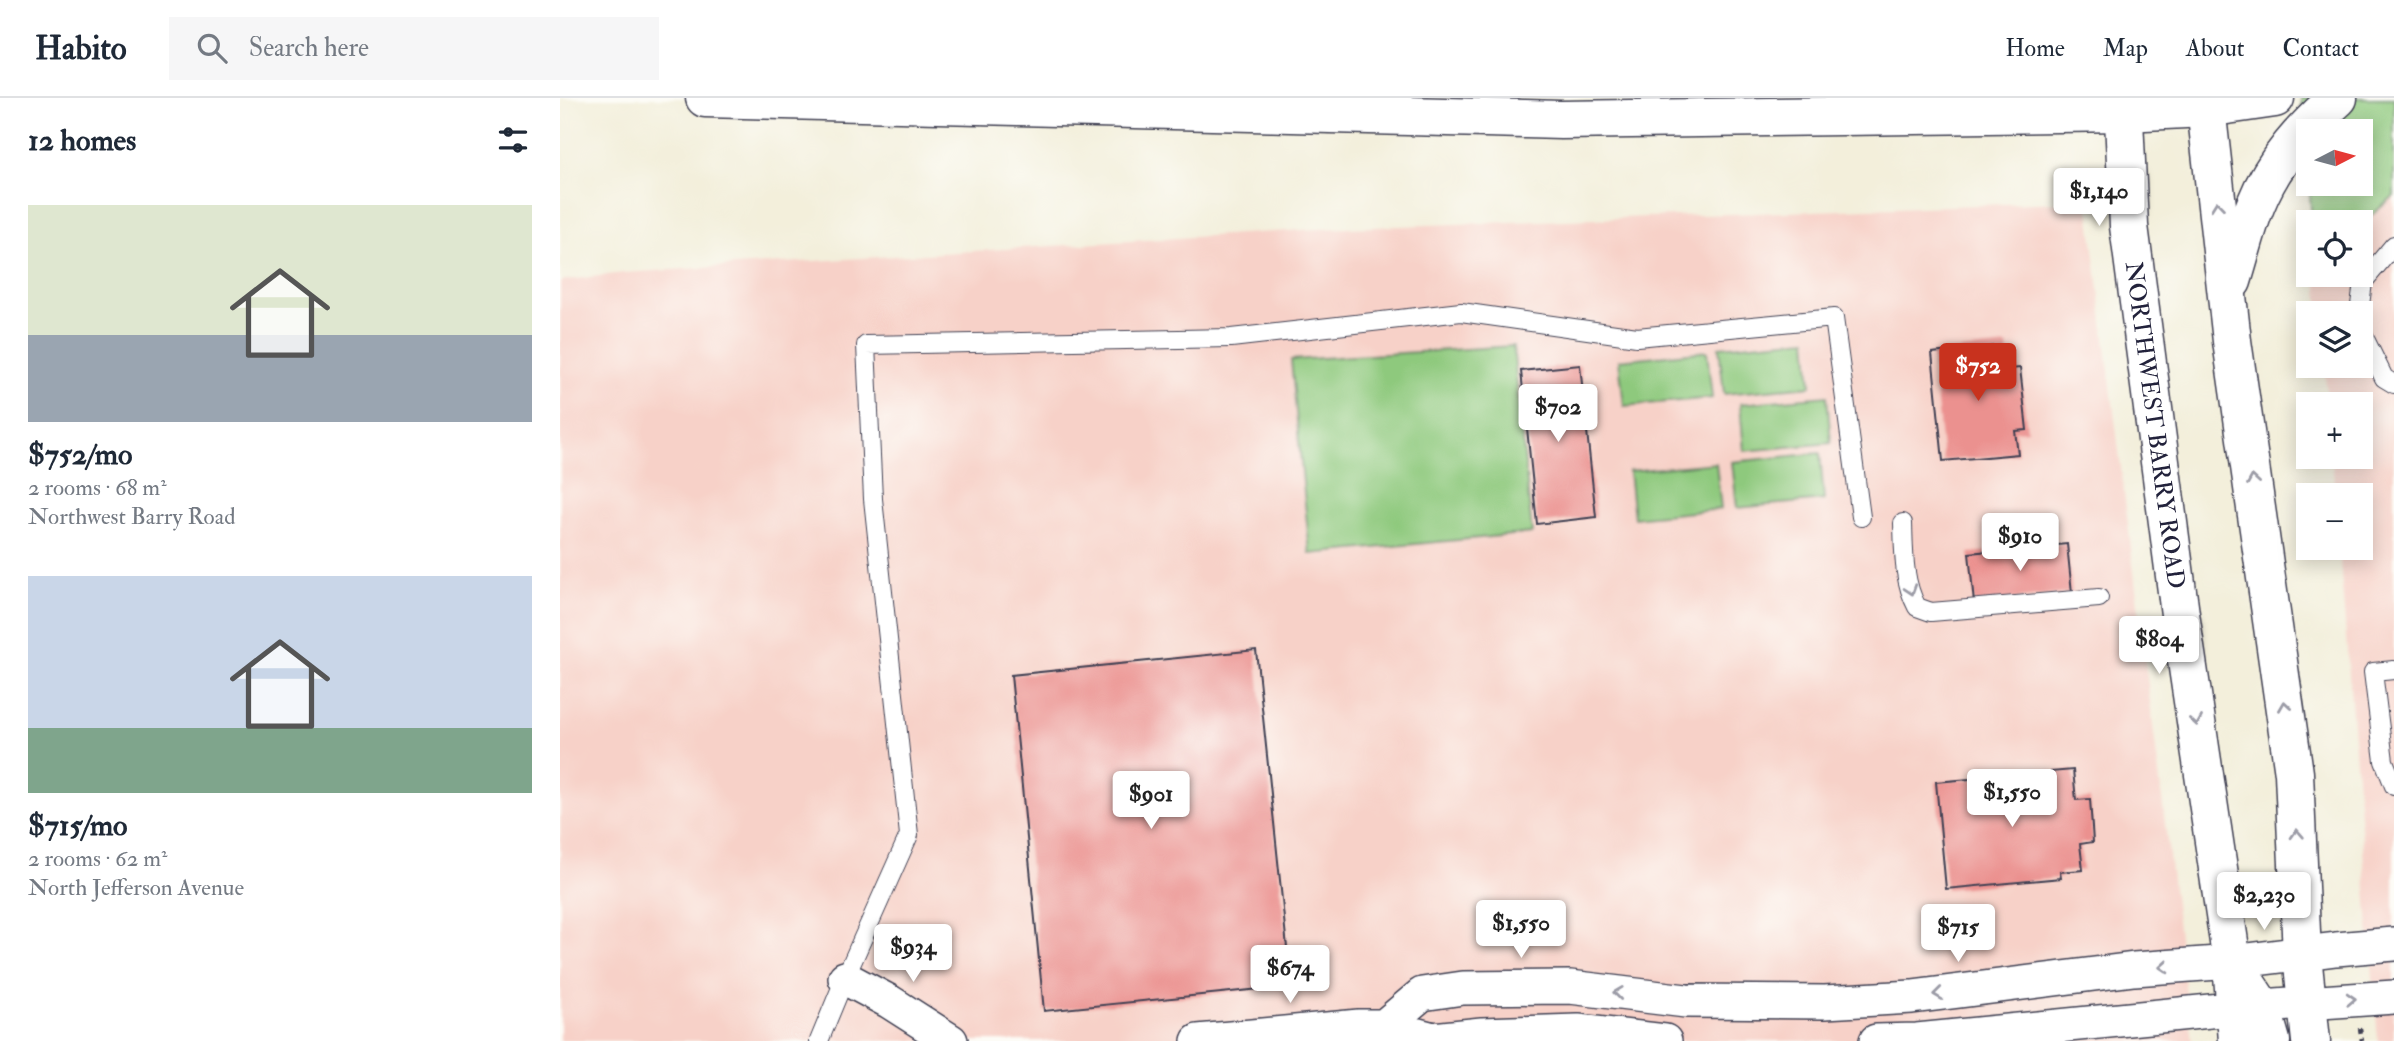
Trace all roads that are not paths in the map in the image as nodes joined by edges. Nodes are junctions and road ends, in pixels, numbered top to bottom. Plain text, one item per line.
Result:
1 (705, 98) edge
2 (2275, 98) edge
3 (2337, 98) edge
4 (2205, 103) edge
5 (2123, 105) edge
6 (2394, 245) edge
7 (2227, 296) junction
8 (2361, 301) edge
9 (2373, 355) edge
10 (2394, 384) edge
11 (1861, 517) dead end
12 (1903, 523) dead end
13 (2099, 598) dead end
14 (2394, 670) edge
15 (2394, 786) edge
16 (2394, 944) edge
17 (2302, 955) junction
18 (2232, 962) junction
19 (845, 978) junction
20 (2394, 997) edge
21 (2307, 1002) junction
22 (2252, 1024) edge
23 (1384, 1026) junction
24 (1975, 1037) edge
25 (819, 1041) edge
26 (951, 1041) edge
27 (1198, 1041) edge
28 (1665, 1041) edge
29 (1876, 1041) edge
30 (2311, 1041) edge

1 - 5 main road
2 - 4 main road
3 - 7 main road
4 - 5 main road
7 -> 4 main road
5 -> 18 main road, NORTHWEST BARRY ROAD
6 - 8 lane
17 -> 7 main road
9 - 10 lane
11 - 19 lane
12 -> 13 lane
14 - 15 lane
16 - 17 street
17 - 18 street
17 - 21 main road
18 - 22 main road
18 -> 23 street
19 - 25 lane
19 - 26 street
21 -> 20 street
21 - 22 street
21 - 30 main road
22 - 24 street
23 - 27 street
23 - 28 street
24 - 29 street

